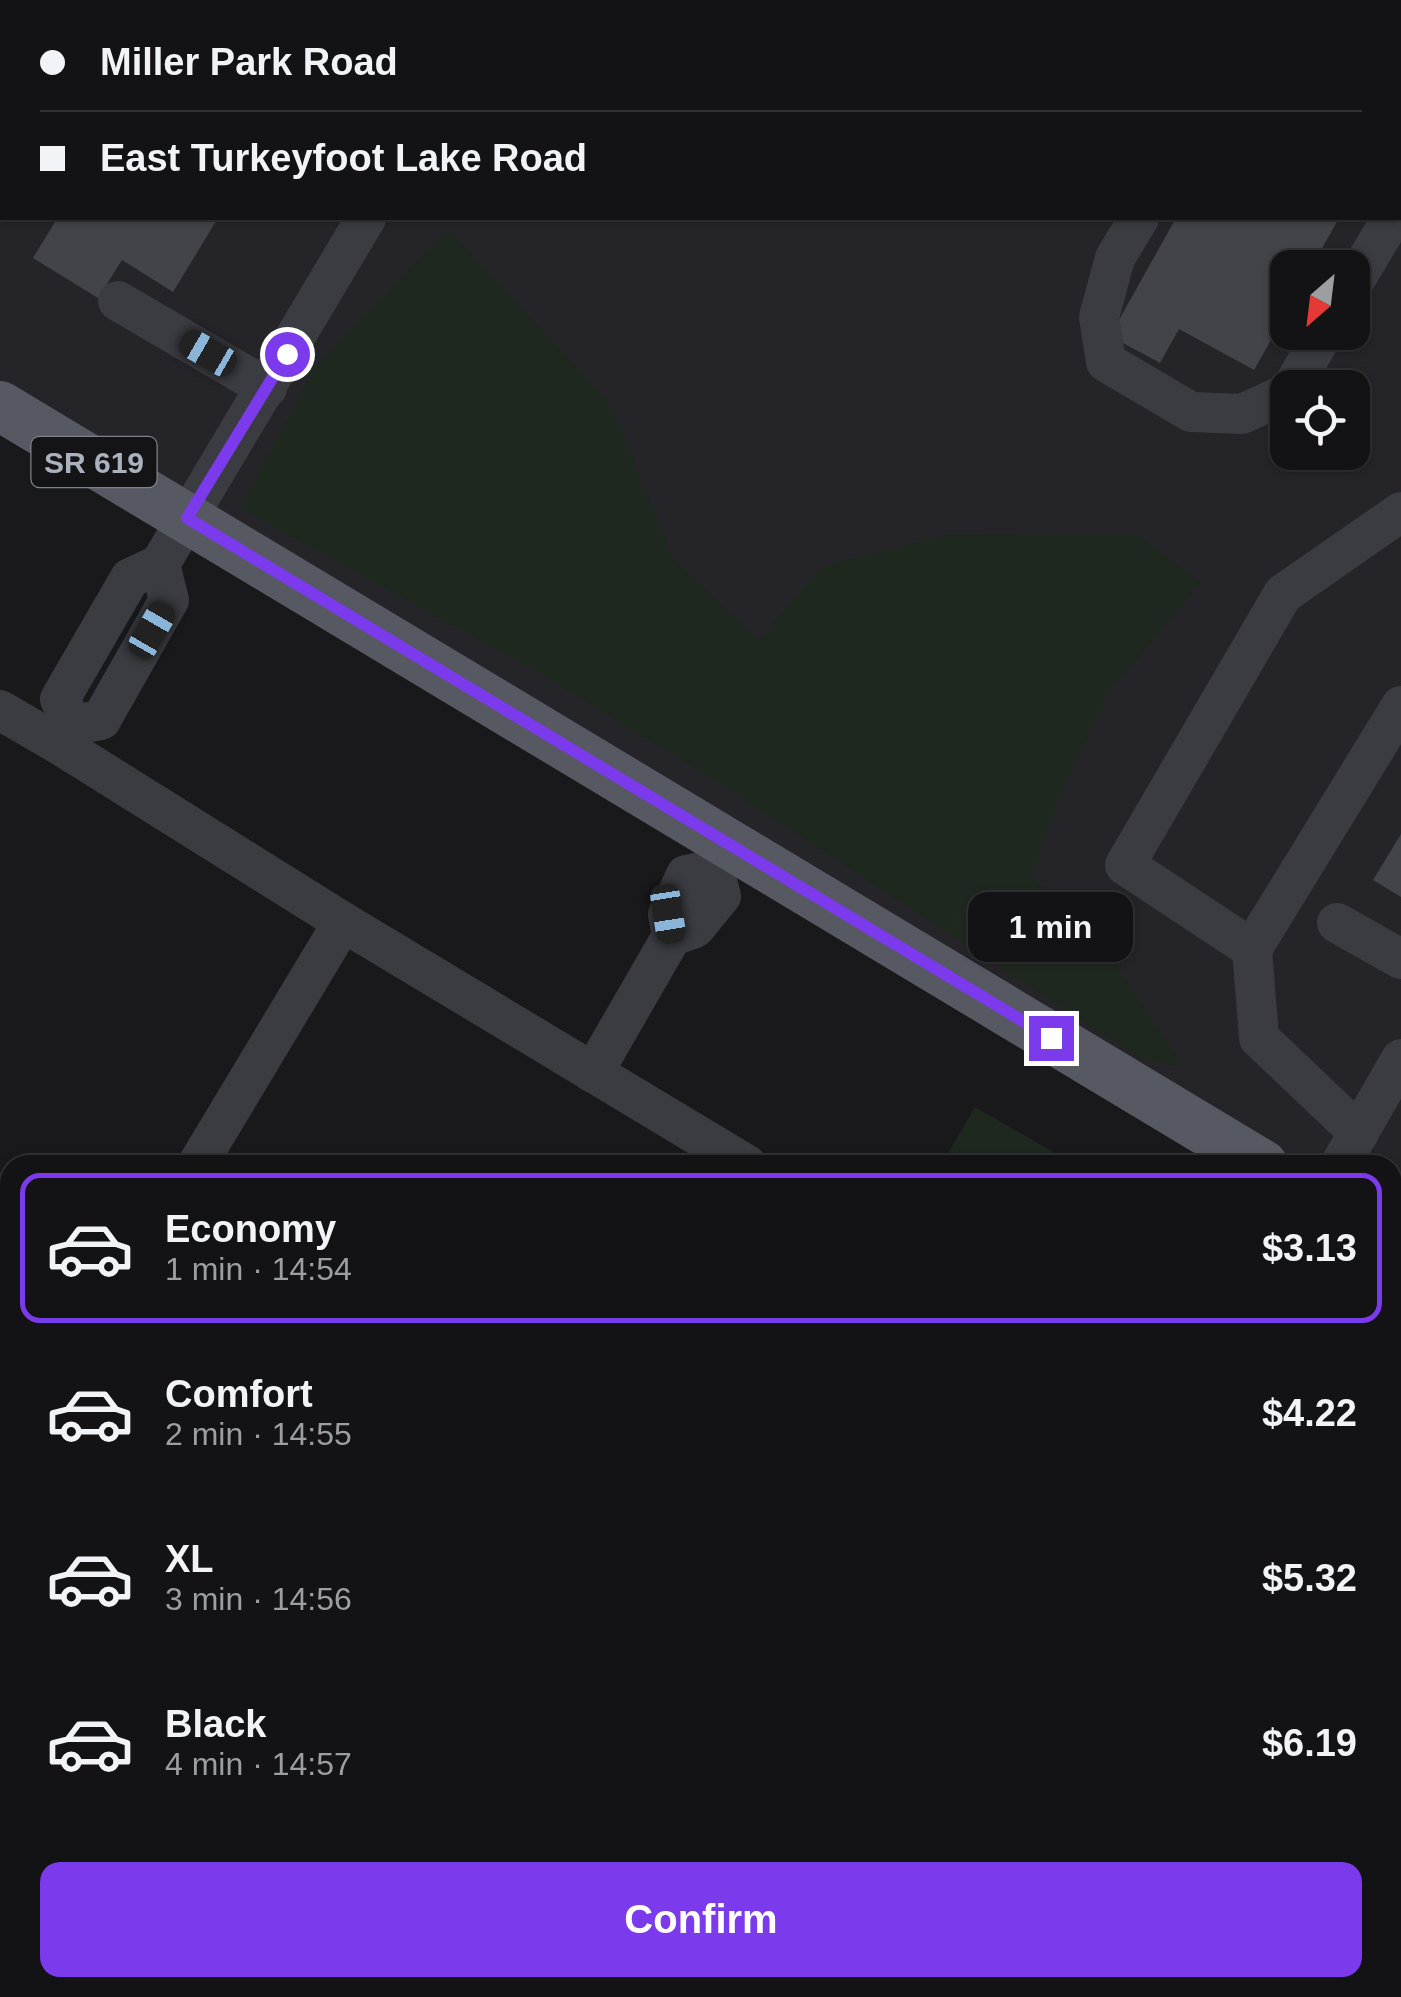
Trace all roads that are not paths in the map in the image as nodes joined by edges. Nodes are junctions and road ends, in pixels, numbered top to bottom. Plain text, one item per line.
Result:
1 (365, 220) edge
2 (1138, 220) edge
3 (1391, 220) edge
4 (1370, 254) edge
5 (118, 300) dead end
6 (267, 388) junction
7 (1270, 400) edge
8 (0, 406) edge
9 (1401, 512) edge
10 (187, 518) junction
11 (1401, 706) edge
12 (0, 710) edge
13 (66, 735) junction
14 (722, 857) junction
15 (343, 922) junction
16 (1337, 923) dead end
17 (1252, 950) junction
18 (1401, 959) edge
19 (1401, 1059) edge
20 (593, 1073) junction
21 (1349, 1149) edge
22 (203, 1155) edge
23 (729, 1155) edge
24 (1245, 1155) edge

1 - 6 street
2 - 7 street
3 - 4 street
5 - 6 street
6 - 10 street
8 - 10 main road, SR 619
9 - 17 street
10 - 13 street
10 - 14 main road, SR 619
11 - 17 street
12 - 13 street
13 - 15 street
14 - 20 street
14 - 24 main road, SR 619
15 - 20 street
15 - 22 street
16 - 18 street
17 - 21 street
19 - 21 street
20 - 23 street

